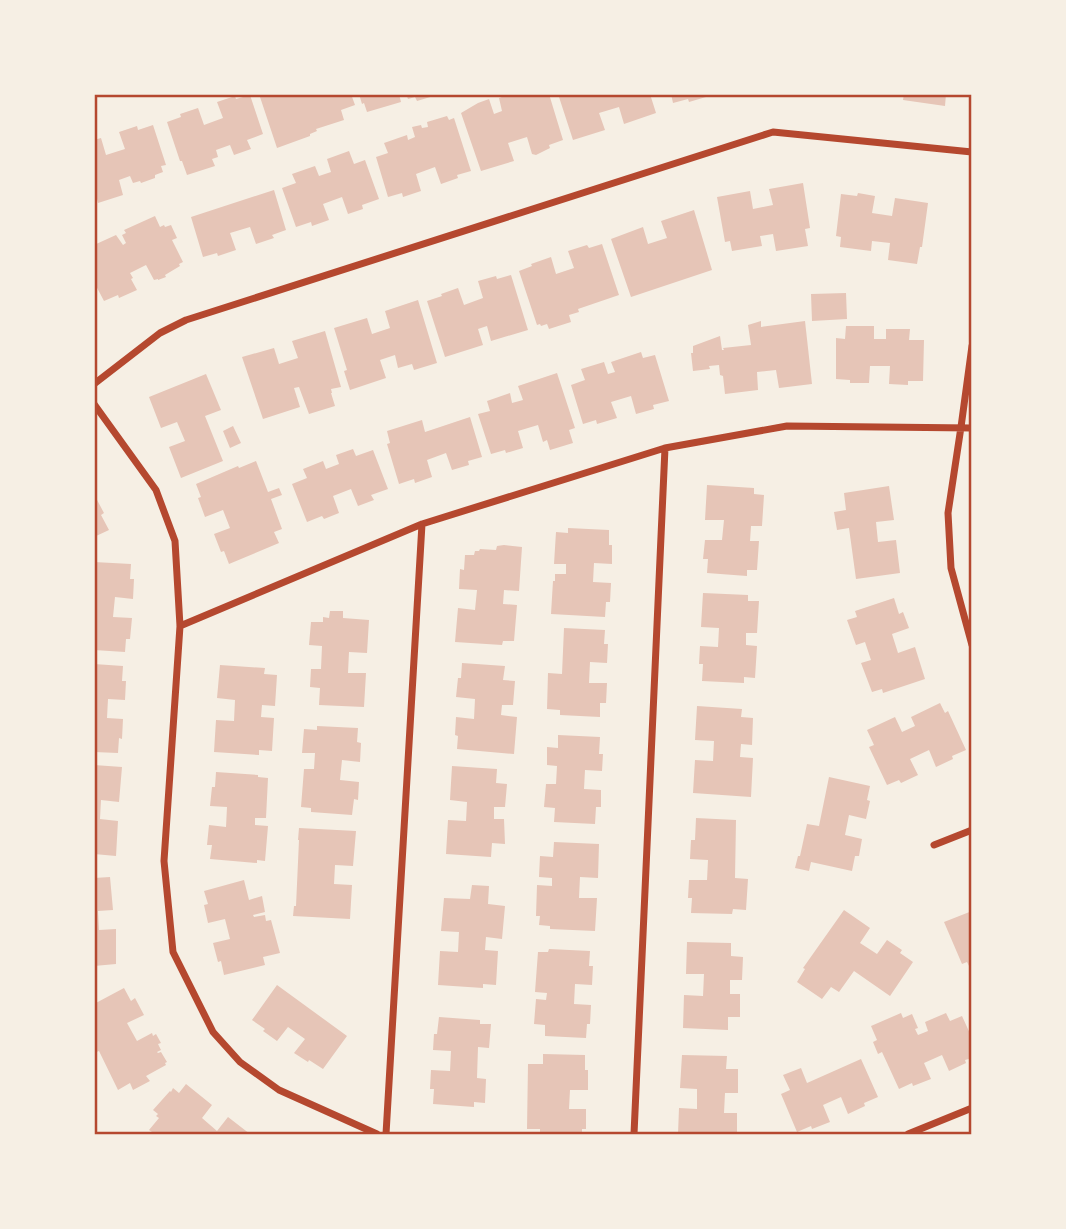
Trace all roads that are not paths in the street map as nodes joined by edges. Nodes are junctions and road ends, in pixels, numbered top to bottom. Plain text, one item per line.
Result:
1 (971, 152) edge
2 (971, 346) edge
3 (94, 384) edge
4 (94, 404) edge
5 (961, 427) junction
6 (971, 428) edge
7 (665, 448) junction
8 (422, 524) junction
9 (180, 626) junction
10 (971, 645) edge
11 (971, 830) edge
12 (934, 845) dead end
13 (971, 1108) edge
14 (377, 1135) edge
15 (386, 1135) edge
16 (635, 1135) edge
17 (908, 1135) edge

1 - 3 street
2 - 5 street
4 - 9 street
5 - 6 street
5 - 7 street
5 - 10 street
7 - 8 street
7 - 16 street
8 - 9 street
8 - 15 street
9 - 14 street
11 - 12 street
13 - 17 street

